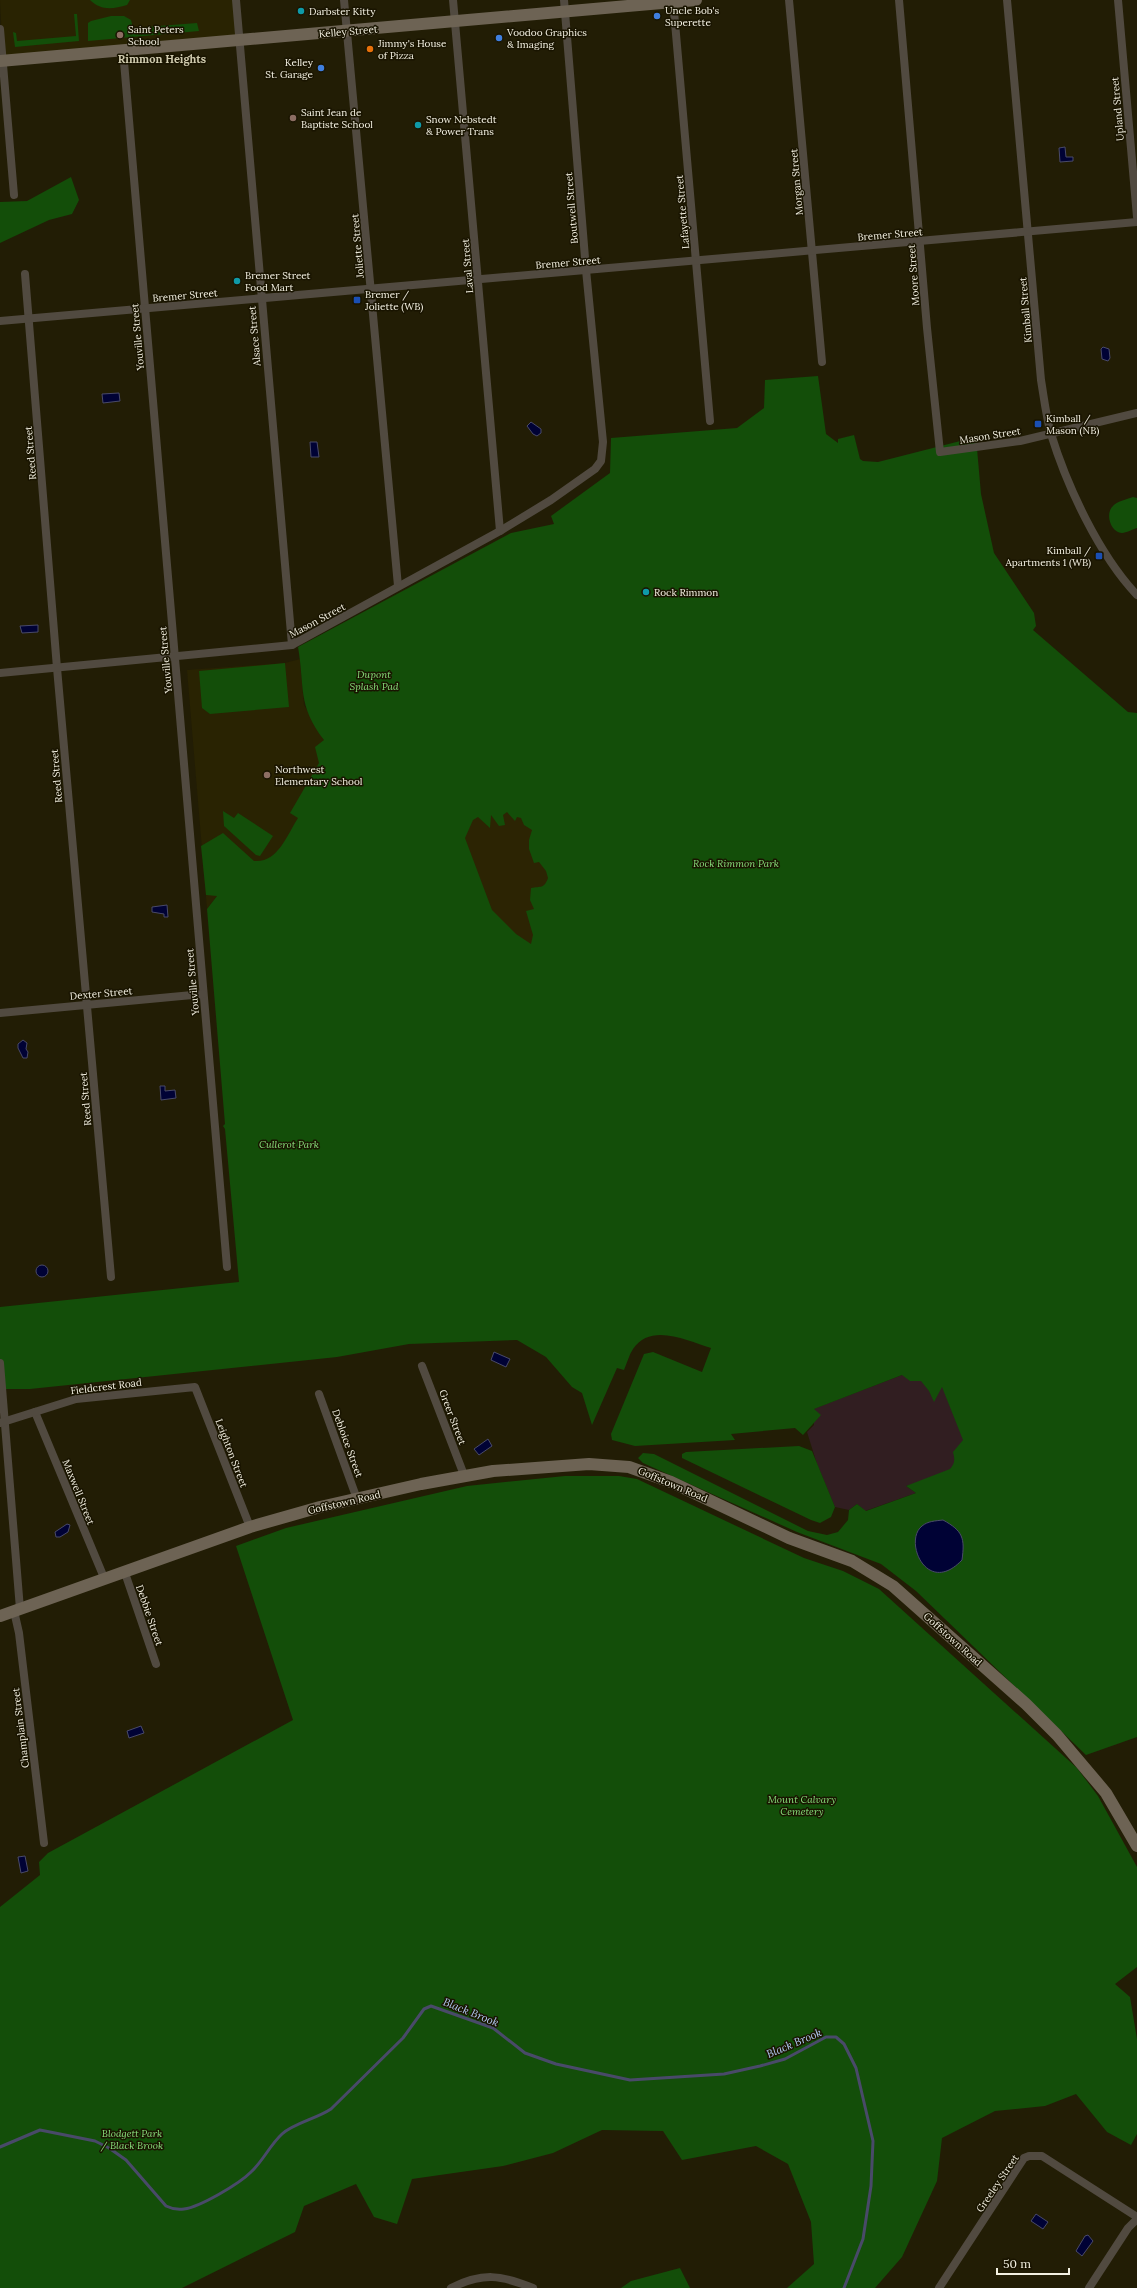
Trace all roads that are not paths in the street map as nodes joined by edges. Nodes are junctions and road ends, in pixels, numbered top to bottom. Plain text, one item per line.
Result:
1 (236, 0) edge
2 (344, 0) edge
3 (453, 0) edge
4 (696, 0) edge
5 (789, 0) edge
6 (899, 0) edge
7 (1007, 0) edge
8 (1118, 0) edge
9 (673, 1) edge
10 (565, 6) edge
11 (455, 21) junction
12 (0, 29) edge
13 (347, 31) junction
14 (239, 40) junction
15 (123, 50) junction
16 (1, 61) edge
17 (14, 195) dead end
18 (1137, 217) edge
19 (1137, 222) edge
20 (1028, 232) junction
21 (921, 241) junction
22 (812, 250) junction
23 (696, 260) junction
24 (586, 270) junction
25 (25, 274) dead end
26 (478, 280) junction
27 (370, 289) junction
28 (261, 298) junction
29 (144, 309) junction
30 (29, 319) junction
31 (0, 321) edge
32 (822, 362) dead end
33 (1137, 413) edge
34 (710, 421) dead end
35 (1051, 433) junction
36 (940, 452) joint
37 (601, 461) joint
38 (500, 531) junction
39 (398, 586) junction
40 (1137, 595) edge
41 (292, 646) junction
42 (174, 657) junction
43 (57, 668) junction
44 (0, 673) edge
45 (203, 994) junction
46 (86, 1005) junction
47 (0, 1013) edge
48 (227, 1267) dead end
49 (111, 1277) dead end
50 (0, 1363) edge
51 (422, 1366) dead end
52 (194, 1387) joint
53 (319, 1394) dead end
54 (36, 1412) junction
55 (3, 1422) edge
56 (464, 1475) junction
57 (357, 1498) junction
58 (250, 1527) junction
59 (125, 1573) junction
60 (105, 1580) junction
61 (7, 1612) edge
62 (156, 1664) dead end
63 (44, 1843) dead end
64 (1137, 1846) edge
65 (1137, 2218) edge
66 (451, 2288) edge
67 (533, 2288) edge
68 (939, 2288) edge
69 (1089, 2288) edge

1 - 14 street, Alsace Street
2 - 13 street, Joliette Street
3 - 11 street, Laval Street
4 - 9 main road, Kelley Street
5 - 22 street, Morgan Street
6 - 21 street, Moore Street
7 - 20 street, Kimball Street
8 - 18 street, Upland Street
9 - 10 main road, Kelley Street
9 - 23 street, Lafayette Street
10 - 11 main road, Kelley Street
10 - 24 street, Boutwell Street
11 - 13 main road, Kelley Street
11 - 26 street, Laval Street
12 - 16 street
13 - 14 main road, Kelley Street
13 - 27 street, Joliette Street
14 - 15 main road, Kelley Street
14 - 28 street, Alsace Street
15 - 16 main road, Kelley Street
15 - 29 street, Youville Street
16 - 17 street
19 - 20 street, Bremer Street
20 - 21 street, Bremer Street
20 - 35 street, Kimball Street
21 - 22 street, Bremer Street
21 - 36 street, Moore Street
22 - 23 street, Bremer Street
22 - 32 street, Morgan Street
23 - 24 street, Bremer Street
23 - 34 street, Lafayette Street
24 - 26 street, Bremer Street
24 - 37 street, Boutwell Street
25 - 30 street, Reed Street
26 - 27 street, Bremer Street
26 - 38 street, Laval Street
27 - 28 street, Bremer Street
27 - 39 street, Joliette Street
28 - 29 street, Bremer Street
28 - 41 street, Alsace Street
29 - 30 street, Bremer Street
29 - 42 street, Youville Street
30 - 31 street, Bremer Street
30 - 43 street, Reed Street
33 - 35 street, Mason Street
35 - 36 street, Mason Street
35 - 40 street, Kimball Street
37 - 38 street, Mason Street
38 - 39 street, Mason Street
39 - 41 street, Mason Street
41 - 42 street, Mason Street
42 - 43 street, Mason Street
42 - 45 street, Youville Street
43 - 44 street, Mason Street
43 - 46 street, Reed Street
45 - 46 street, Dexter Street
45 - 48 street, Youville Street
46 - 47 street, Dexter Street
46 - 49 street, Reed Street
50 - 55 street, Champlain Street
51 - 56 street, Greer Street
52 - 54 street, Fieldcrest Road
52 - 58 street, Leighton Street
53 - 57 street, Debloice Street
54 - 55 street, Fieldcrest Road
54 - 60 street, Maxwell Street
55 - 61 street, Champlain Street
56 - 57 main road, Goffstown Road
56 - 64 main road, Goffstown Road
57 - 58 main road, Goffstown Road
58 - 59 main road, Goffstown Road
59 - 60 main road, Goffstown Road
59 - 62 street, Debbie Street
60 - 61 main road, Goffstown Road
61 - 63 street, Champlain Street
65 - 68 street, Greeley Street
65 - 69 street
66 - 67 street

